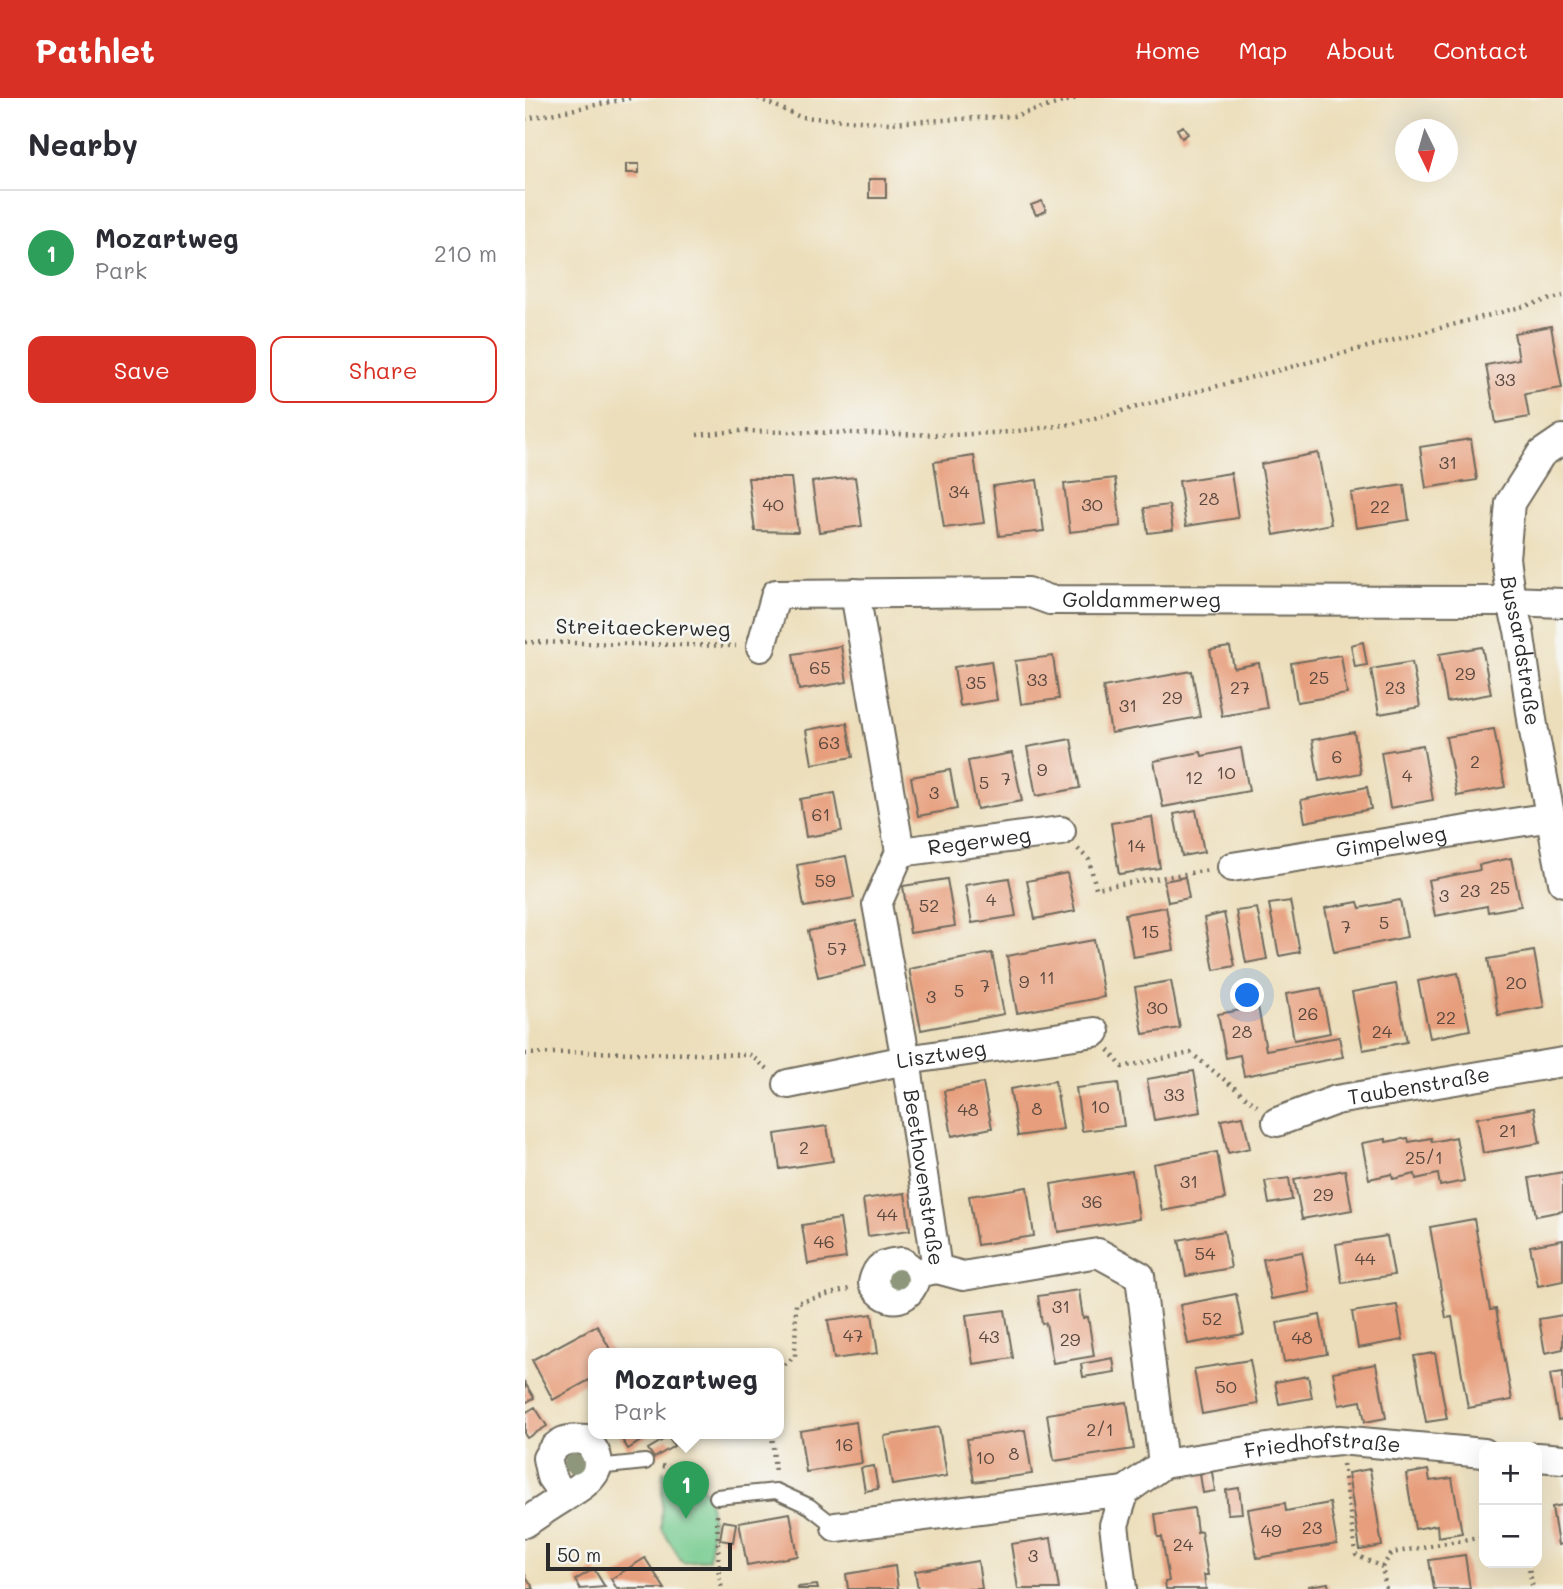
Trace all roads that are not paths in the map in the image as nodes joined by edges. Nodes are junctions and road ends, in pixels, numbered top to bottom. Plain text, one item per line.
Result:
1 (1563, 439) edge
2 (855, 593) junction
3 (1511, 601) junction
4 (1563, 603) edge
5 (761, 647) road end
6 (1551, 817) junction
7 (1061, 831) road end
8 (900, 852) junction
9 (1232, 867) road end
10 (1563, 883) edge
11 (1095, 1032) road end
12 (906, 1059) junction
13 (1563, 1062) edge
14 (788, 1084) road end
15 (1277, 1122) road end
16 (927, 1271) junction
17 (873, 1283) road end
18 (1479, 1453) edge
19 (1542, 1457) edge
20 (1563, 1459) edge
21 (645, 1462) dead end
22 (1163, 1464) junction
23 (597, 1467) junction
24 (1125, 1491) junction
25 (565, 1497) junction
26 (717, 1497) dead end
27 (525, 1523) edge
28 (836, 1527) joint
29 (1122, 1589) edge

1 - 3 street, Bussardstraße
2 - 3 street, Goldammerweg
2 - 5 street, Goldammerweg
2 - 8 street
3 - 4 street, Goldammerweg
3 - 6 street, Bussardstraße
6 - 9 street, Gimpelweg
6 - 10 street, Bussardstraße
7 - 8 street, Regerweg
8 - 12 street, Beethovenstraße
11 - 12 street, Lisztweg
12 - 14 street, Lisztweg
12 - 16 street, Beethovenstraße
13 - 15 street, Taubenstraße
16 - 17 street
16 - 22 street, Beethovenstraße
18 - 22 street, Friedhofstraße
19 - 20 street
21 - 23 lane
22 - 24 street
23 - 25 street
23 - 25 street
24 - 28 street
24 - 29 street
25 - 27 street
26 - 28 lane

